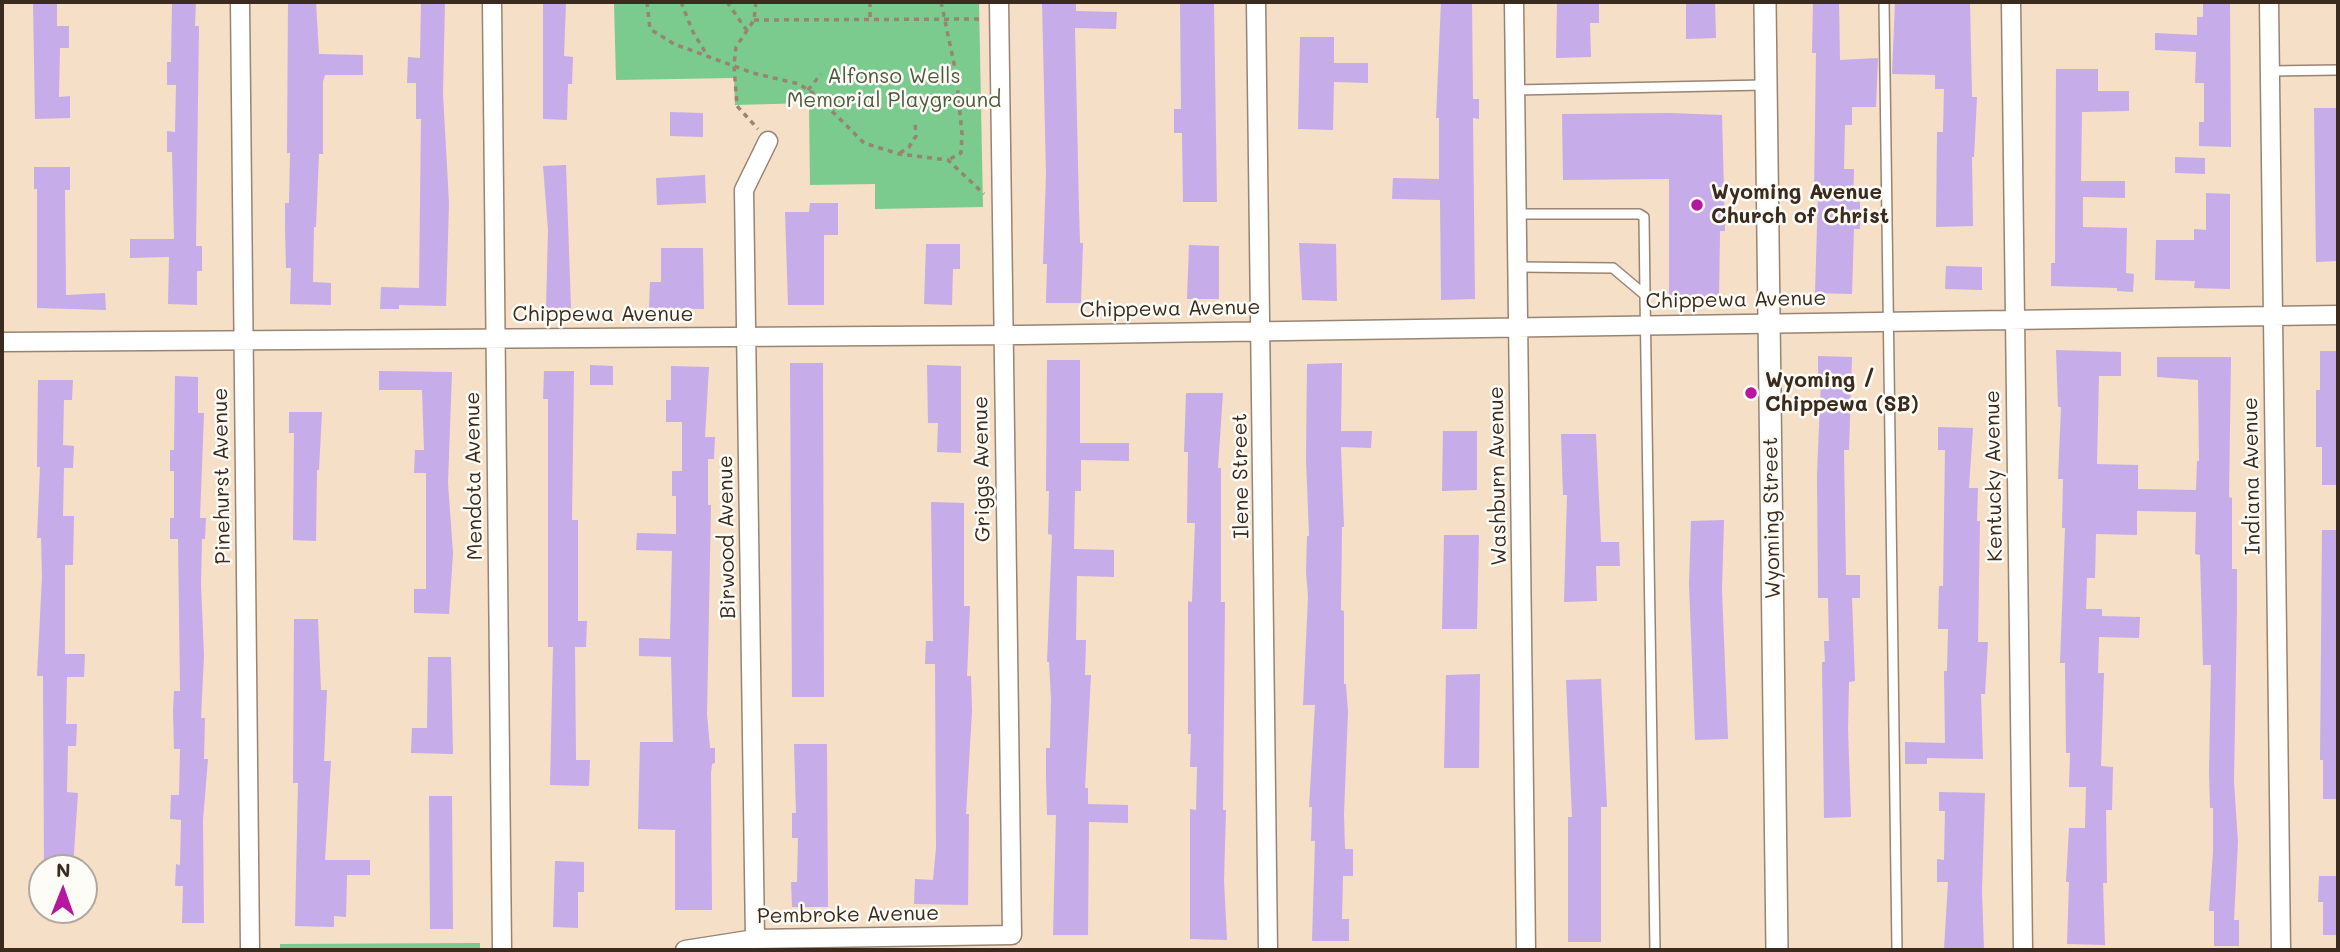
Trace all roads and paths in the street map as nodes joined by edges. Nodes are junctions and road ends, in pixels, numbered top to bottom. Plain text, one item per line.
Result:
1 (240, 2) edge
2 (492, 2) edge
3 (647, 2) edge
4 (681, 2) edge
5 (727, 2) edge
6 (756, 2) edge
7 (870, 2) edge
8 (941, 2) edge
9 (999, 2) edge
10 (1256, 2) edge
11 (1514, 2) edge
12 (1765, 2) edge
13 (1884, 2) edge
14 (2011, 2) edge
15 (2269, 2) edge
16 (943, 19) junction
17 (982, 19) dead end
18 (754, 20) junction
19 (870, 20) junction
20 (748, 32) junction
21 (708, 56) junction
22 (734, 65) junction
23 (2338, 70) edge
24 (2270, 71) junction
25 (821, 74) dead end
26 (1766, 85) junction
27 (808, 90) junction
28 (1515, 90) junction
29 (915, 124) dead end
30 (768, 141) joint
31 (899, 154) junction
32 (948, 160) junction
33 (985, 194) dead end
34 (1518, 214) junction
35 (1518, 267) junction
36 (1645, 295) junction
37 (2338, 315) edge
38 (2273, 316) junction
39 (2015, 319) junction
40 (1888, 320) junction
41 (1769, 321) junction
42 (1646, 325) junction
43 (1519, 328) junction
44 (1262, 330) junction
45 (1003, 335) junction
46 (747, 337) junction
47 (495, 339) junction
48 (2, 342) edge
49 (243, 342) junction
50 (1012, 935) joint
51 (755, 939) junction
52 (250, 950) edge
53 (502, 950) edge
54 (685, 950) edge
55 (1268, 950) edge
56 (1526, 950) edge
57 (1655, 950) edge
58 (1777, 950) edge
59 (1897, 950) edge
60 (2024, 950) edge
61 (2281, 950) edge

1 - 49 street, Pinehurst Avenue
2 - 47 street, Mendota Avenue
3 - 21 path
4 - 21 path
5 - 20 path
6 - 18 path
7 - 19 path
8 - 16 path
9 - 45 street, Griggs Avenue
10 - 44 street, Ilene Street
11 - 28 street, Washburn Avenue
12 - 26 street, Wyoming Street
13 - 40 lane
14 - 39 street, Kentucky Avenue
15 - 24 street, Indiana Avenue
16 - 17 path
16 - 19 path
16 - 32 path
18 - 19 path
18 - 20 path
20 - 22 path
21 - 22 path
22 - 27 path
22 - 30 path
23 - 24 lane
24 - 38 street, Indiana Avenue
25 - 27 path
26 - 28 lane
26 - 41 street, Wyoming Street
27 - 31 path
28 - 34 street, Washburn Avenue
29 - 31 path
30 - 46 street, Birwood Avenue
31 - 32 path
32 - 33 path
34 - 35 street, Washburn Avenue
34 - 36 lane
35 - 36 lane
35 - 43 street, Washburn Avenue
36 - 42 lane
37 - 38 street, Chippewa Avenue
38 - 39 street, Chippewa Avenue
38 - 61 street, Indiana Avenue
39 - 40 street, Chippewa Avenue
39 - 60 street, Kentucky Avenue
40 - 41 street, Chippewa Avenue
40 - 59 lane
41 - 42 street, Chippewa Avenue
41 - 58 street, Wyoming Street
42 - 43 street, Chippewa Avenue
42 - 57 lane
43 - 44 street, Chippewa Avenue
43 - 56 street, Washburn Avenue
44 - 45 street, Chippewa Avenue
44 - 55 street, Ilene Street
45 - 46 street, Chippewa Avenue
45 - 50 street, Griggs Avenue
46 - 47 street, Chippewa Avenue
46 - 51 street, Birwood Avenue
47 - 49 street, Chippewa Avenue
47 - 53 street, Mendota Avenue
48 - 49 street, Chippewa Avenue
49 - 52 street, Pinehurst Avenue
50 - 51 street, Pembroke Avenue
51 - 54 street, Pembroke Avenue

